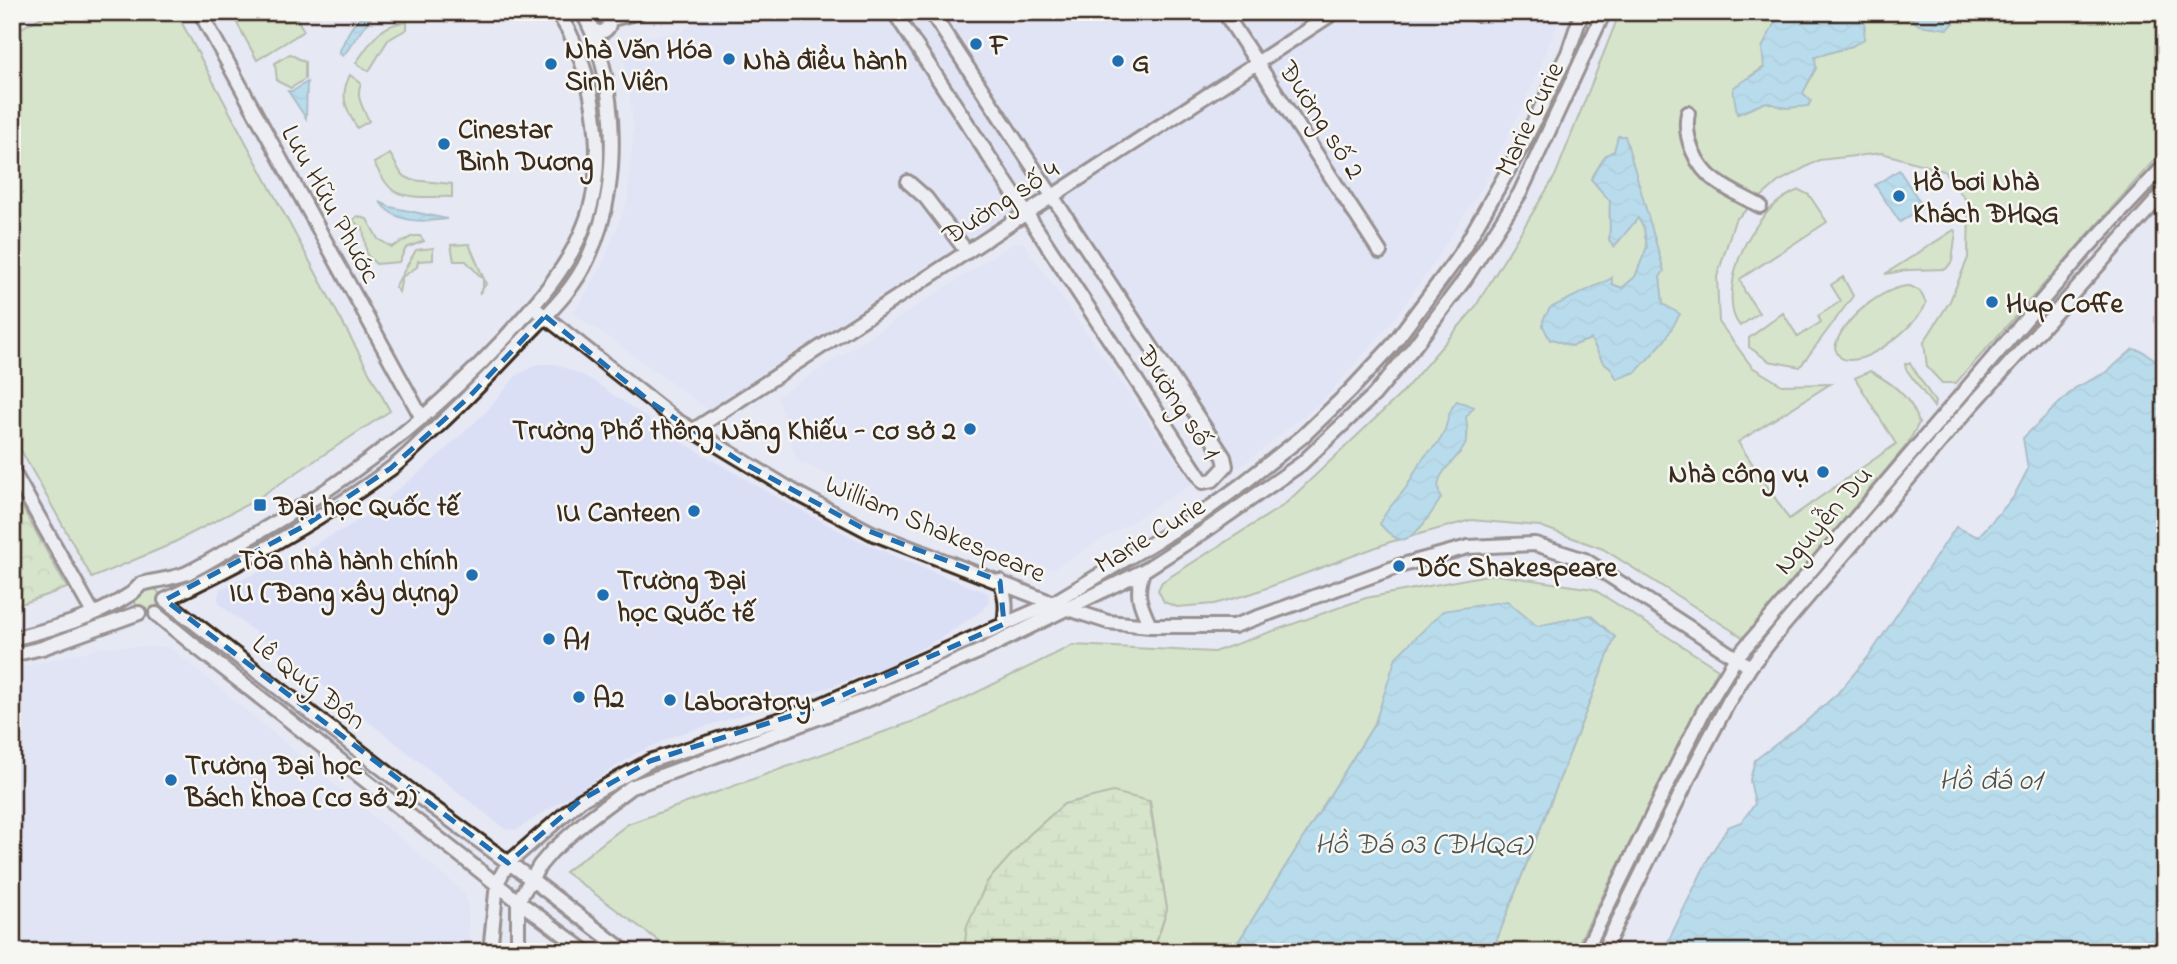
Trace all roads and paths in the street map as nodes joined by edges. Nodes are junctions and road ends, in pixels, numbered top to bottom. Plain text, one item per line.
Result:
1 (200, 12) edge
2 (557, 12) edge
3 (582, 12) edge
4 (639, 12) edge
5 (894, 12) edge
6 (930, 12) edge
7 (1224, 12) edge
8 (1335, 12) edge
9 (1583, 12) edge
10 (1604, 12) edge
11 (591, 27) junction
12 (573, 39) junction
13 (1257, 63) junction
14 (1688, 113) dead end
15 (1523, 144) junction
16 (1538, 154) junction
17 (2165, 165) edge
18 (908, 182) dead end
19 (2165, 191) edge
20 (1052, 196) junction
21 (1760, 206) dead end
22 (1026, 213) junction
23 (967, 252) junction
24 (1380, 252) dead end
25 (533, 307) junction
26 (545, 316) junction
27 (422, 418) junction
28 (692, 431) junction
29 (12, 470) edge
30 (1143, 571) junction
31 (1000, 581) junction
32 (153, 583) junction
33 (133, 593) junction
34 (165, 600) junction
35 (1053, 603) junction
36 (1068, 609) junction
37 (93, 613) junction
38 (139, 613) junction
39 (156, 614) junction
40 (1004, 624) junction
41 (1150, 626) junction
42 (12, 639) edge
43 (12, 655) edge
44 (1736, 658) junction
45 (1750, 667) junction
46 (419, 797) junction
47 (407, 813) junction
48 (508, 863) junction
49 (531, 879) junction
50 (496, 883) junction
51 (518, 901) junction
52 (490, 952) edge
53 (518, 952) edge
54 (587, 952) edge
55 (626, 952) edge
56 (1585, 952) edge
57 (1603, 952) edge

1 - 27 street, Lưu Hữu Phước
2 - 12 street
3 - 11 street
4 - 11 street
5 - 22 street, Đường số 1
6 - 20 street, Đường số 1
7 - 13 street, Đường số 2
8 - 13 street, Đường số 4
9 - 15 street, Marie Curie
10 - 16 street, Marie Curie
11 - 12 street
11 - 26 street
12 - 25 street
13 - 20 street, Đường số 4
13 - 24 street, Đường số 2
14 - 21 street
15 - 16 street
15 - 35 street, Marie Curie
16 - 30 street, Marie Curie
17 - 44 street, Nguyễn Du
18 - 23 street
19 - 45 street, Nguyễn Du
20 - 22 street, Đường số 4
20 - 22 street, Đường số 1
22 - 23 street, Đường số 4
23 - 28 street, Đường số 4
25 - 26 street, William Shakespeare
25 - 27 street
26 - 28 street, William Shakespeare
26 - 34 street
27 - 32 street
28 - 31 street, William Shakespeare
29 - 37 street
30 - 36 street, Marie Curie
30 - 41 street
31 - 35 street, William Shakespeare
31 - 40 street
32 - 33 street
32 - 34 street
33 - 37 street
33 - 38 street
34 - 39 street
34 - 46 street, Lê Quý Đôn
35 - 36 street, William Shakespeare
35 - 40 street, Marie Curie
36 - 41 street, William Shakespeare
36 - 49 street, Marie Curie
37 - 42 street
38 - 39 street
38 - 43 street
39 - 47 street, Lê Quý Đôn
40 - 48 street, Marie Curie
41 - 44 street, William Shakespeare
44 - 45 street, William Shakespeare
44 - 56 street, Nguyễn Du
45 - 57 street, Nguyễn Du
46 - 47 street
46 - 48 street, Lê Quý Đôn
47 - 50 street, Lê Quý Đôn
48 - 49 street, Lê Quý Đôn
48 - 50 street, Marie Curie
49 - 51 street, Marie Curie
49 - 55 street, Lê Quý Đôn
50 - 51 street, Lê Quý Đôn
50 - 52 street
51 - 53 street
51 - 54 street, Lê Quý Đôn

